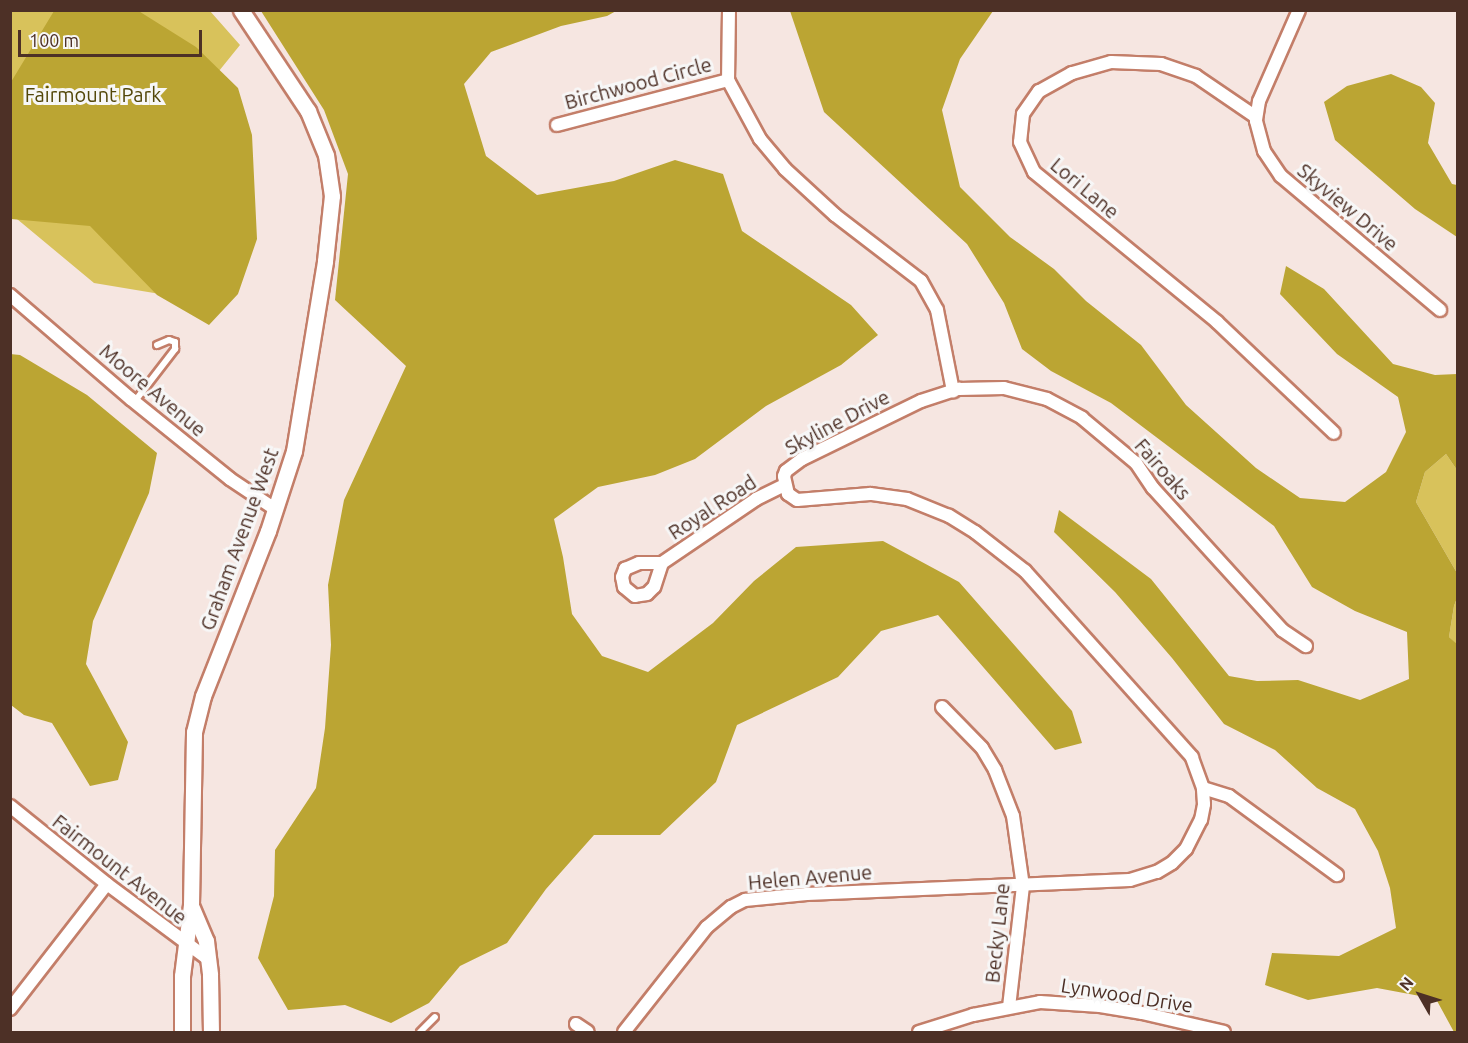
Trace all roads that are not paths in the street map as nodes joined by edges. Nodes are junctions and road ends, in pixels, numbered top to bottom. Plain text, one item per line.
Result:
1 (241, 10) edge
2 (729, 10) edge
3 (1299, 10) edge
4 (728, 80) junction
5 (1256, 117) junction
6 (557, 125) dead end
7 (10, 295) edge
8 (1440, 310) dead end
9 (157, 345) dead end
10 (954, 391) junction
11 (134, 402) junction
12 (1334, 433) dead end
13 (785, 485) junction
14 (275, 509) junction
15 (662, 563) dead end
16 (1306, 646) dead end
17 (942, 706) dead end
18 (1203, 788) junction
19 (10, 806) edge
20 (1337, 875) dead end
21 (106, 884) junction
22 (1023, 886) junction
23 (191, 905) junction
24 (186, 945) junction
25 (208, 959) junction
26 (1009, 1007) junction
27 (10, 1009) edge
28 (435, 1017) dead end
29 (576, 1024) dead end
30 (182, 1032) edge
31 (211, 1032) edge
32 (420, 1032) edge
33 (588, 1032) edge
34 (624, 1032) edge
35 (919, 1032) edge
36 (1224, 1032) edge

1 - 14 street, Graham Avenue West
2 - 4 street
3 - 5 street
4 - 6 street, Birchwood Circle
4 - 10 street
5 - 8 street, Skyview Drive
5 - 12 street, Lori Lane
7 - 11 street, Moore Avenue
9 - 11 lane
10 - 13 street, Skyline Drive
10 - 16 street, Fairoaks
11 - 14 street, Moore Avenue
13 - 15 street, Royal Road
13 - 18 street, Skyline Drive
14 - 23 street, Graham Avenue West
17 - 22 street, Becky Lane
18 - 20 street
18 - 22 street, Skyline Drive
19 - 21 street, Fairmount Avenue
21 - 24 street, Fairmount Avenue
21 - 27 street
22 - 26 street, Becky Lane
22 - 34 street, Helen Avenue
23 - 24 street, Graham Avenue West
23 - 25 street
24 - 25 street, Fairmount Avenue
24 - 30 street, Graham Avenue West
25 - 31 street
26 - 35 street, Lynwood Drive
26 - 36 street, Lynwood Drive
28 - 32 lane
29 - 33 street

